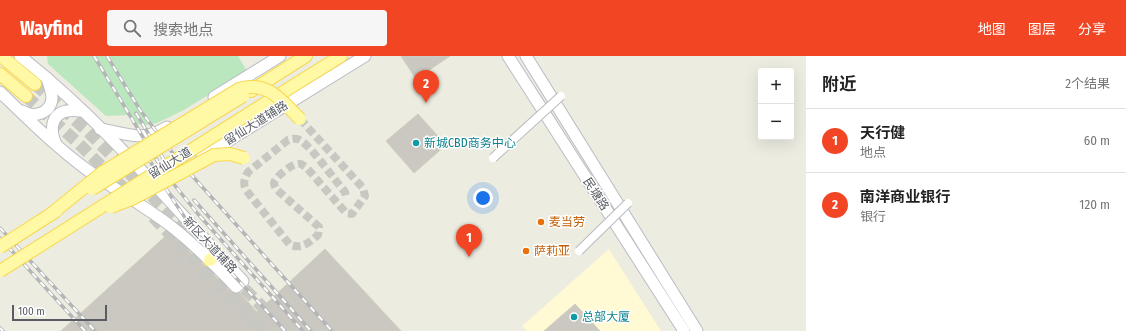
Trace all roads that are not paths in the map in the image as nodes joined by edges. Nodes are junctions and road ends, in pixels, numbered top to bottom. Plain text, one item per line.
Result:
1 (1, 56) edge
2 (20, 56) edge
3 (280, 56) edge
4 (306, 56) edge
5 (342, 56) edge
6 (365, 56) edge
7 (508, 56) edge
8 (526, 56) edge
9 (0, 74) edge
10 (46, 76) junction
11 (35, 84) tunnel mouth
12 (0, 92) edge
13 (26, 96) tunnel mouth
14 (562, 96) dead end
15 (17, 108) junction
16 (82, 111) junction
17 (300, 119) tunnel mouth
18 (100, 128) junction
19 (57, 146) junction
20 (244, 158) dead end
21 (493, 158) dead end
22 (169, 201) junction
23 (628, 203) dead end
24 (50, 215) junction
25 (82, 219) junction
26 (0, 247) edge
27 (579, 251) dead end
28 (0, 271) edge
29 (684, 331) edge
30 (698, 331) edge

1 - 11 main road
2 - 10 main road, 新区大道辅路
3 - 18 main road
4 - 24 main road, 留仙大道, bridge
5 - 25 main road, 留仙大道, bridge
6 - 22 main road, 留仙大道辅路
7 - 29 main road, 民塘路
8 - 30 main road, 民塘路
9 - 13 main road
10 - 15 main road
10 - 16 main road, 新区大道辅路
12 - 15 main road, 新区大道辅路
14 - 21 street, bridge
15 - 19 main road, 新区大道辅路
16 - 18 main road, 新区大道辅路
16 - 19 main road
17 - 24 main road, bridge
18 - 22 main road, 新区大道辅路
19 - 22 main road, 新区大道辅路
20 - 25 main road, bridge
23 - 27 street, bridge
24 - 26 main road, 留仙大道, bridge
25 - 28 main road, 留仙大道, bridge

